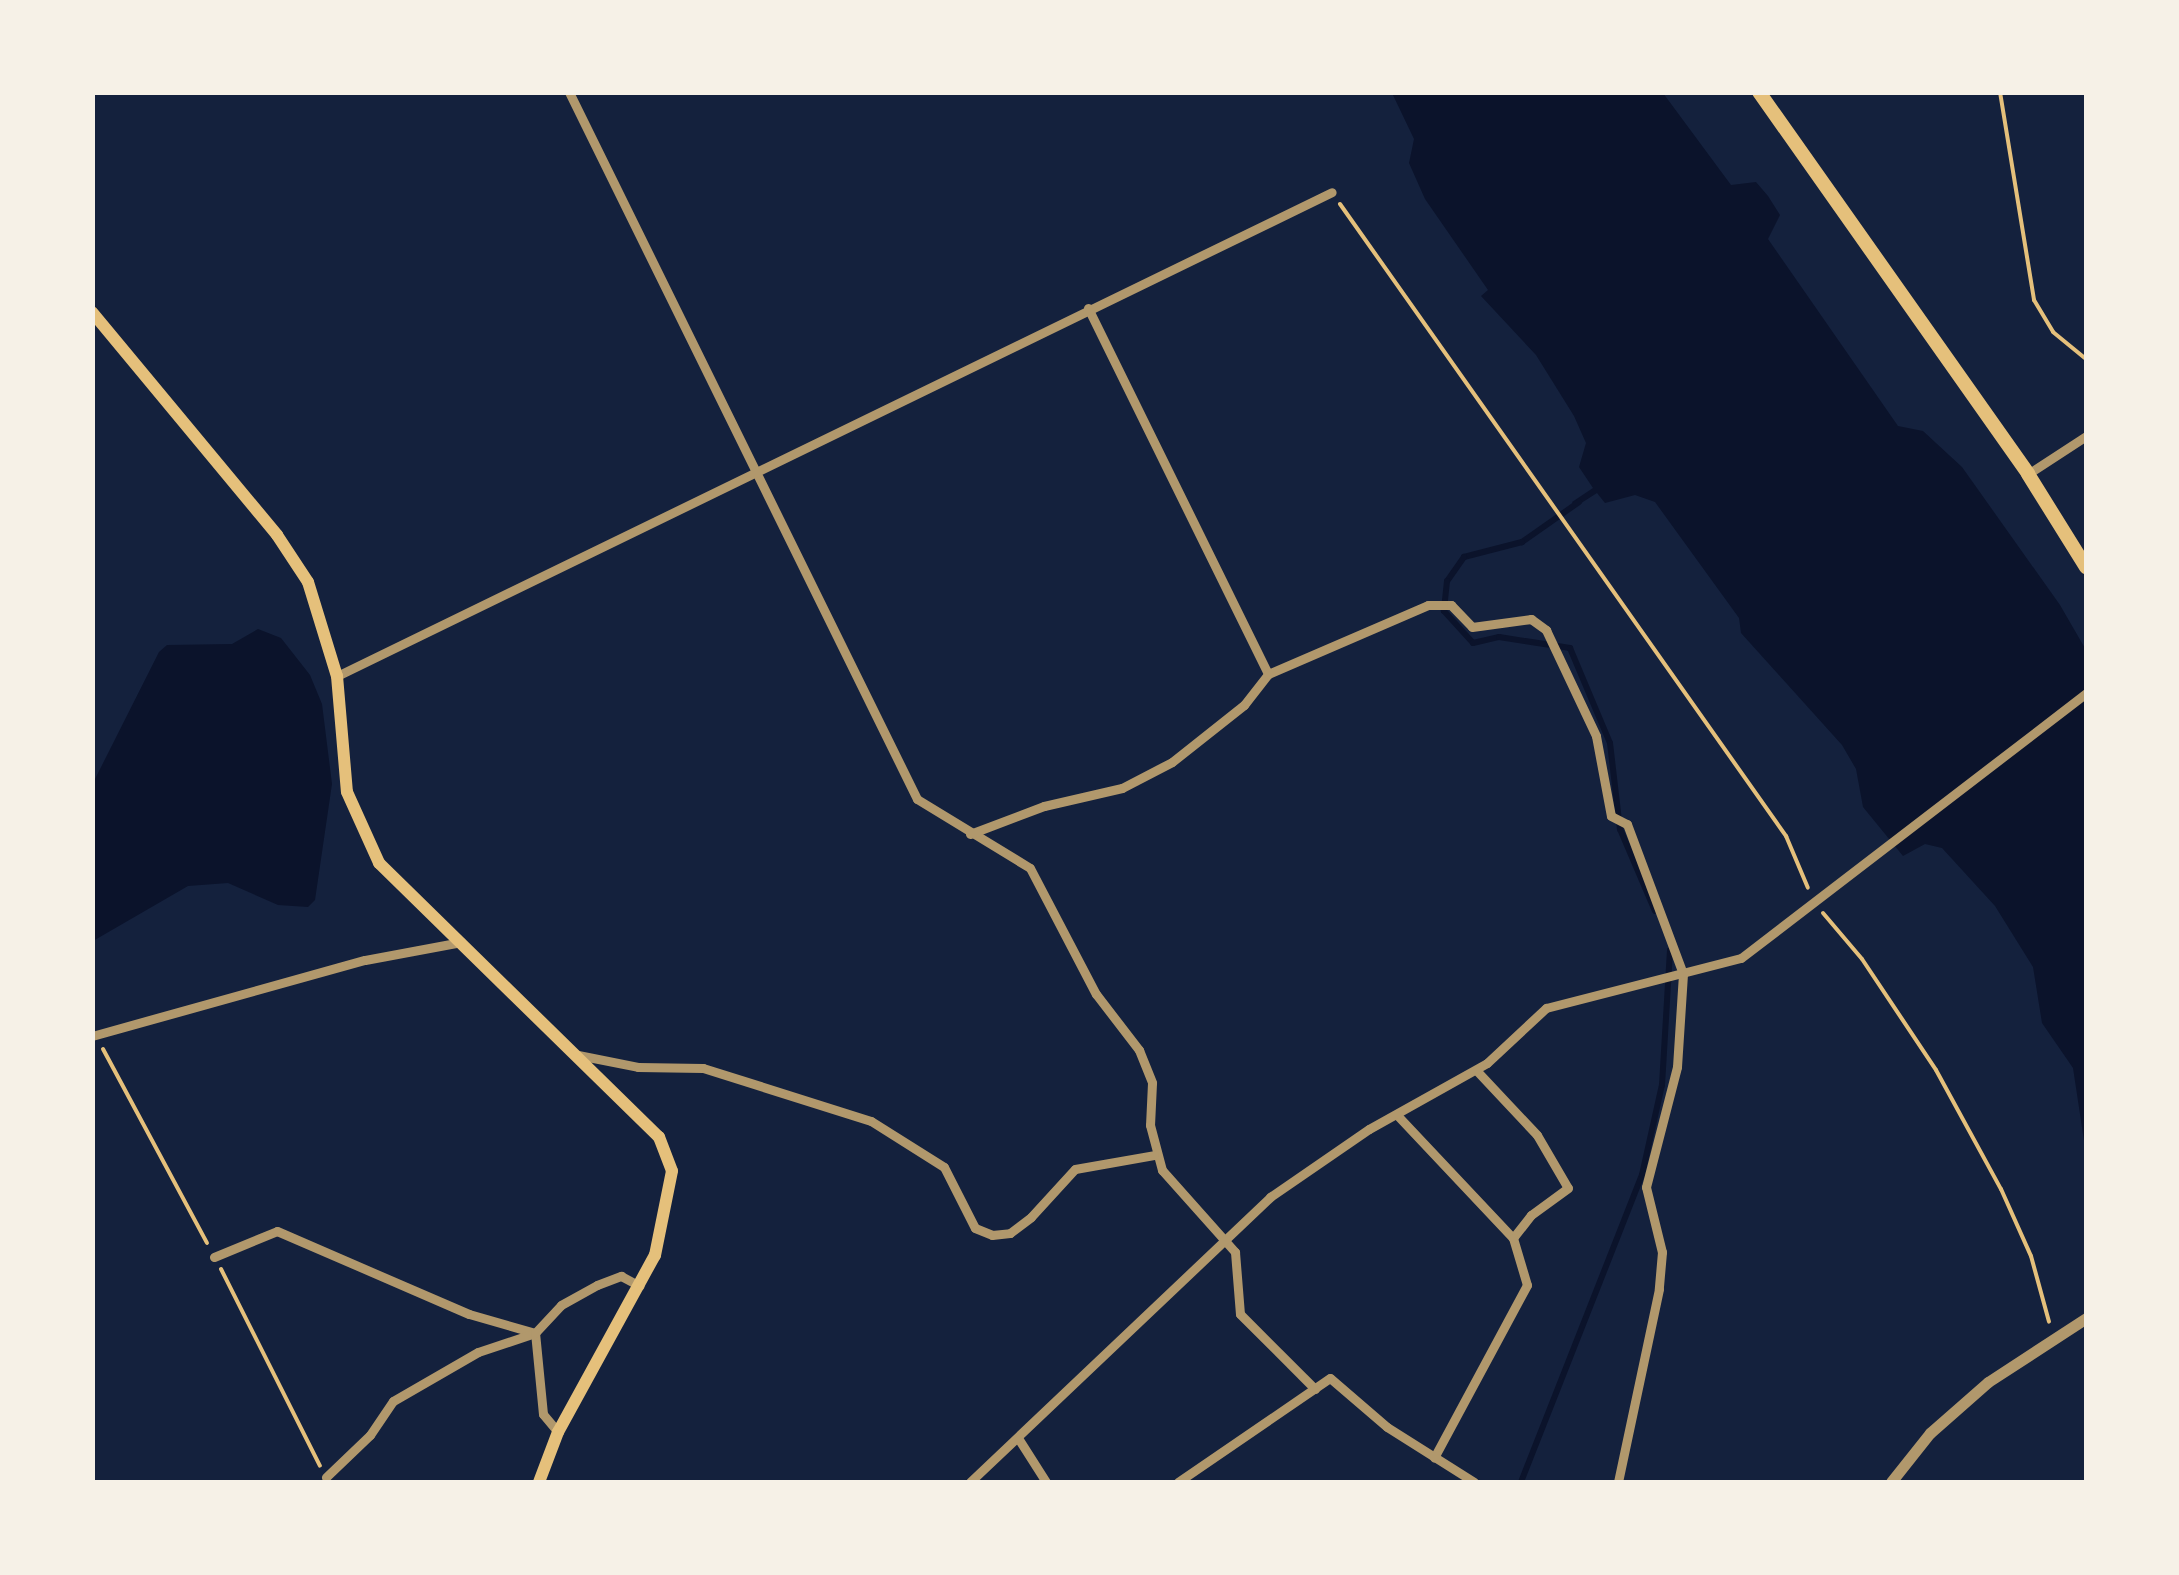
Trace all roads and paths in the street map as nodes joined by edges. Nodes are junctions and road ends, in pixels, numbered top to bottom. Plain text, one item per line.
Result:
1 (569, 92) edge
2 (1759, 92) edge
3 (2000, 92) edge
4 (1332, 192) joint
5 (1088, 308) junction
6 (92, 312) edge
7 (2086, 359) edge
8 (2086, 436) edge
9 (754, 470) junction
10 (2028, 474) junction
11 (2086, 568) edge
12 (1268, 674) junction
13 (337, 676) junction
14 (2086, 693) edge
15 (970, 834) junction
16 (1814, 903) junction
17 (461, 942) junction
18 (1683, 974) junction
19 (92, 1036) edge
20 (571, 1054) junction
21 (1476, 1070) junction
22 (1397, 1115) junction
23 (1154, 1155) junction
24 (1513, 1238) junction
25 (1228, 1240) junction
26 (214, 1257) dead end
27 (640, 1286) junction
28 (2086, 1318) edge
29 (536, 1332) junction
30 (2058, 1334) junction
31 (1315, 1390) junction
32 (558, 1432) junction
33 (1018, 1438) junction
34 (1434, 1458) junction
35 (326, 1477) dead end
36 (539, 1482) edge
37 (970, 1482) edge
38 (1046, 1482) edge
39 (1178, 1482) edge
40 (1474, 1482) edge
41 (1618, 1482) edge
42 (1891, 1482) edge

1 - 9 street
2 - 10 main road
3 - 7 path
4 - 5 street
4 - 16 path
5 - 9 street
5 - 12 street
6 - 13 main road
8 - 10 street
9 - 13 street
9 - 15 street
10 - 11 main road
12 - 15 street
12 - 18 street
13 - 17 main road
14 - 16 street
15 - 23 street
16 - 18 street
16 - 30 path
17 - 19 street
17 - 20 main road
18 - 21 street
18 - 41 street
20 - 23 street
20 - 27 main road
21 - 22 street
21 - 24 street
22 - 24 street
22 - 25 street
23 - 25 street
24 - 34 street
25 - 31 street
25 - 33 street
26 - 29 street
27 - 29 street
27 - 32 main road
28 - 30 street
29 - 32 street
29 - 35 street
30 - 42 street
31 - 34 street
31 - 39 street
32 - 36 main road
33 - 37 street
33 - 38 street
34 - 40 street

